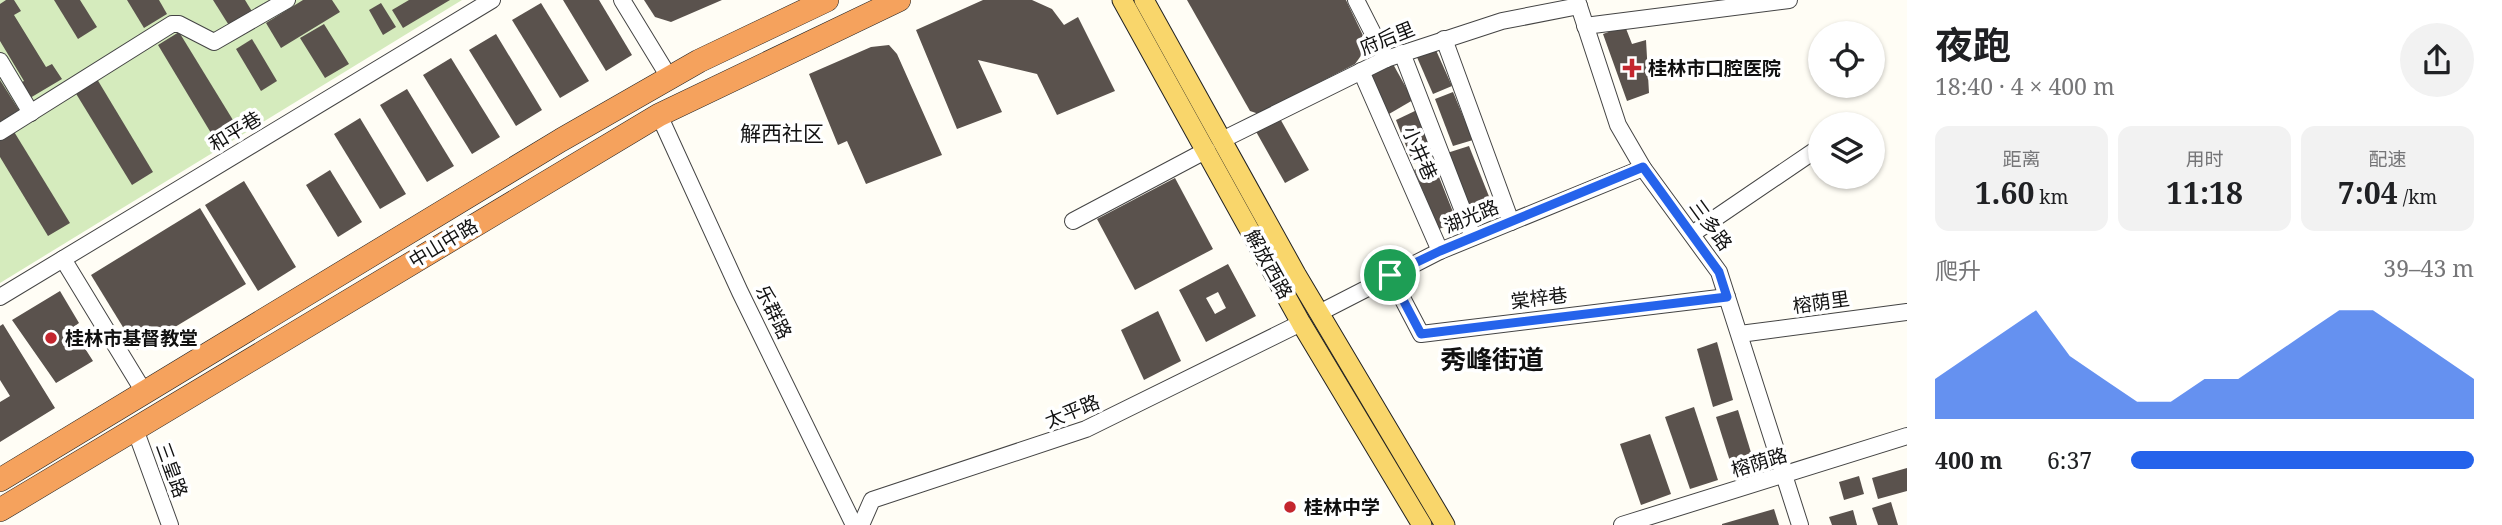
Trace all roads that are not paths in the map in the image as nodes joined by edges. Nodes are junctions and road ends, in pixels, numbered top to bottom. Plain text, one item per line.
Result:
1 (287, 0) edge
2 (492, 0) edge
3 (622, 0) edge
4 (827, 0) edge
5 (898, 0) edge
6 (1356, 0) edge
7 (1789, 0) edge
8 (1146, 1) edge
9 (1122, 3) edge
10 (1578, 3) edge
11 (264, 6) edge
12 (1586, 26) junction
13 (1444, 39) junction
14 (1394, 56) junction
15 (0, 61) edge
16 (1361, 71) junction
17 (669, 77) junction
18 (31, 113) junction
19 (659, 115) junction
20 (0, 132) edge
21 (1215, 145) junction
22 (1808, 155) edge
23 (1643, 167) junction
24 (1073, 220) dead end
25 (1511, 222) junction
26 (1692, 234) junction
27 (1473, 237) junction
28 (1440, 251) junction
29 (63, 259) junction
30 (1390, 275) junction
31 (1727, 297) junction
32 (0, 298) edge
33 (1907, 312) edge
34 (1319, 313) junction
35 (1301, 323) junction
36 (1740, 334) junction
37 (144, 392) junction
38 (135, 429) junction
39 (1907, 436) edge
40 (1786, 476) junction
41 (0, 480) edge
42 (0, 510) edge
43 (170, 525) edge
44 (854, 525) edge
45 (861, 525) edge
46 (1422, 525) edge
47 (1445, 525) edge
48 (1622, 525) edge
49 (1800, 525) edge

1 - 11 street
2 - 29 street, 和平巷
3 - 17 street
4 - 17 highway, 中山中路
5 - 19 highway, 中山中路
6 - 14 street
7 - 12 street
8 - 21 main road, 解放西路
9 - 21 main road, 解放西路
10 - 12 street, 三多路
10 - 13 street, 府后里
11 - 18 street
12 - 23 street, 三多路
13 - 14 street, 府后里
13 - 25 street
14 - 16 street, 府后里
14 - 27 street
15 - 18 street
16 - 21 street, 府后里
16 - 28 street, 小井巷
17 - 37 highway, 中山中路
18 - 20 street
19 - 38 highway, 中山中路
19 - 44 street, 乐群路
21 - 24 street, 府后里
21 - 34 main road, 解放西路
21 - 35 main road, 解放西路
22 - 26 street
23 - 25 street, 湖光路
23 - 26 street, 三多路
25 - 27 street, 湖光路
26 - 31 street, 三多路
27 - 28 street, 湖光路
28 - 30 street, 湖光路
29 - 32 street, 和平巷
29 - 37 street
30 - 31 street, 棠梓巷
30 - 34 street, 湖光路
31 - 36 street, 三多路
33 - 36 street, 榕荫里
34 - 47 main road, 解放西路
35 - 45 street, 太平路
35 - 46 main road, 解放西路
36 - 40 street, 三多路
37 - 41 highway, 中山中路
38 - 42 highway, 中山中路
38 - 43 street, 三皇路
39 - 40 street, 榕荫路
40 - 48 street, 榕荫路
40 - 49 street, 三多路

